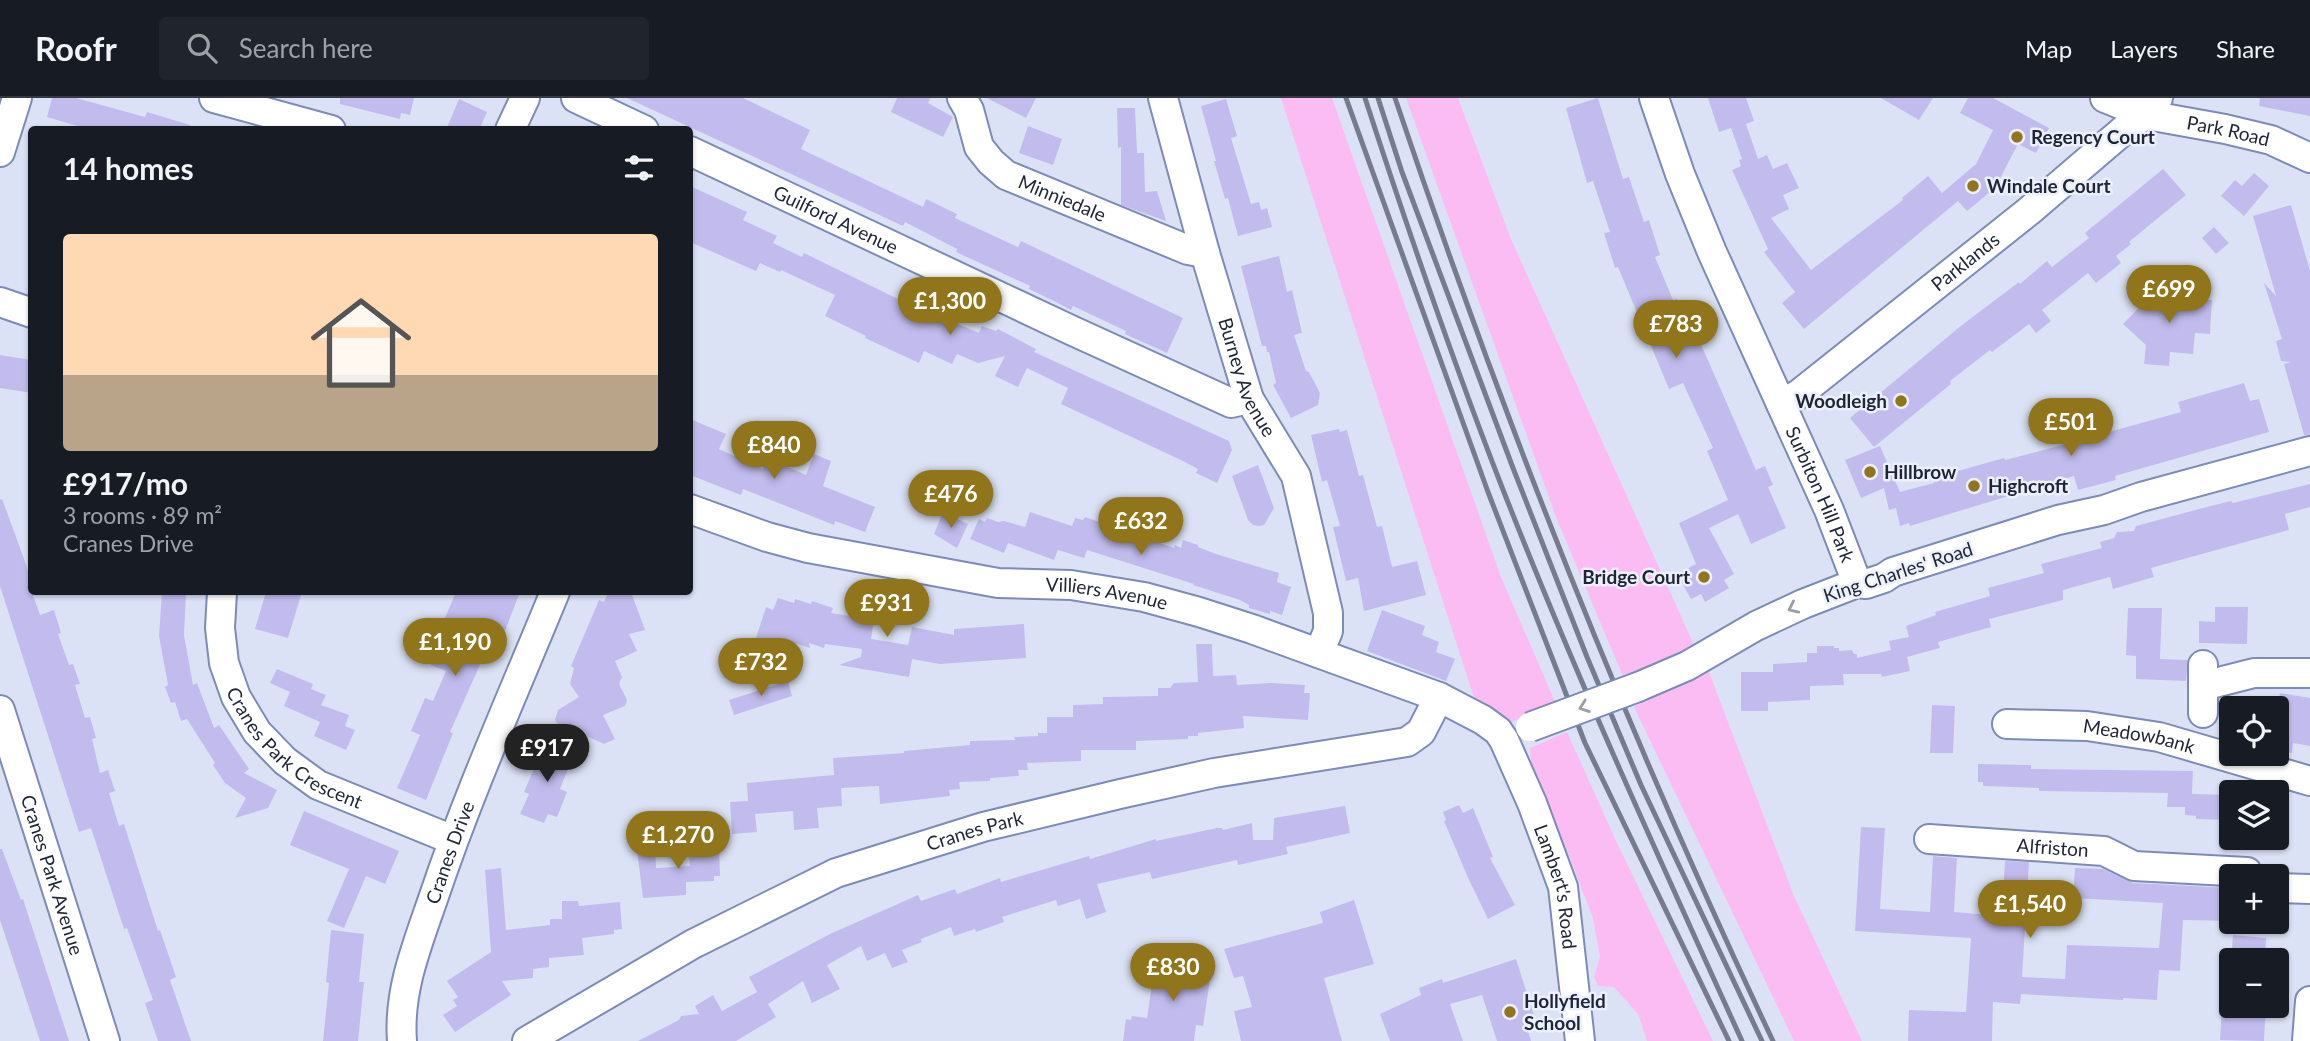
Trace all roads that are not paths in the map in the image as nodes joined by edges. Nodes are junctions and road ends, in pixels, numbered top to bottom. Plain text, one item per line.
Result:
1 (17, 98) edge
2 (214, 98) edge
3 (525, 98) edge
4 (576, 98) edge
5 (962, 98) edge
6 (1163, 98) edge
7 (1654, 98) edge
8 (2105, 98) edge
9 (2153, 106) edge
10 (316, 126) edge
11 (512, 126) edge
12 (636, 126) edge
13 (0, 152) edge
14 (693, 152) edge
15 (2310, 158) edge
16 (1205, 253) junction
17 (0, 302) edge
18 (28, 312) edge
19 (1249, 399) junction
20 (1781, 404) junction
21 (2310, 451) edge
22 (693, 510) edge
23 (1857, 583) junction
24 (222, 595) edge
25 (554, 595) edge
26 (1319, 653) junction
27 (2310, 673) edge
28 (2203, 688) dead end
29 (1439, 697) junction
30 (0, 710) edge
31 (2007, 724) dead end
32 (1504, 740) junction
33 (2310, 781) edge
34 (1929, 839) dead end
35 (453, 840) junction
36 (2219, 871) edge
37 (2289, 888) edge
38 (2310, 889) edge
39 (2310, 1001) edge
40 (105, 1041) edge
41 (402, 1041) edge
42 (527, 1041) edge
43 (1580, 1041) edge
44 (2307, 1041) edge

1 - 13 street
2 - 10 street
3 - 11 street
4 - 12 street
5 - 16 street, Minniedale
6 - 16 street, Burney Avenue
7 - 20 street, Surbiton Hill Park
8 - 9 street, Park Road
9 - 15 street, Park Road
9 - 20 street, Parklands
14 - 19 street, Guilford Avenue
16 - 19 street, Burney Avenue
17 - 18 street
19 - 26 street, Burney Avenue
20 - 23 street, Surbiton Hill Park
21 - 23 street, King Charles' Road
22 - 26 street, Villiers Avenue
23 -> 32 street, King Charles' Road, bridge
24 - 35 street, Cranes Park Crescent
25 - 35 street, Cranes Drive
26 - 29 street, Villiers Avenue
27 - 28 street
29 - 32 street, Villiers Avenue
29 - 42 street, Cranes Park
30 - 40 street, Cranes Park Avenue
31 - 33 street, Meadowbank
32 - 43 street, Lambert's Road
34 - 36 street, Alfriston
35 - 41 street, Cranes Drive
37 - 38 street
39 - 44 street

